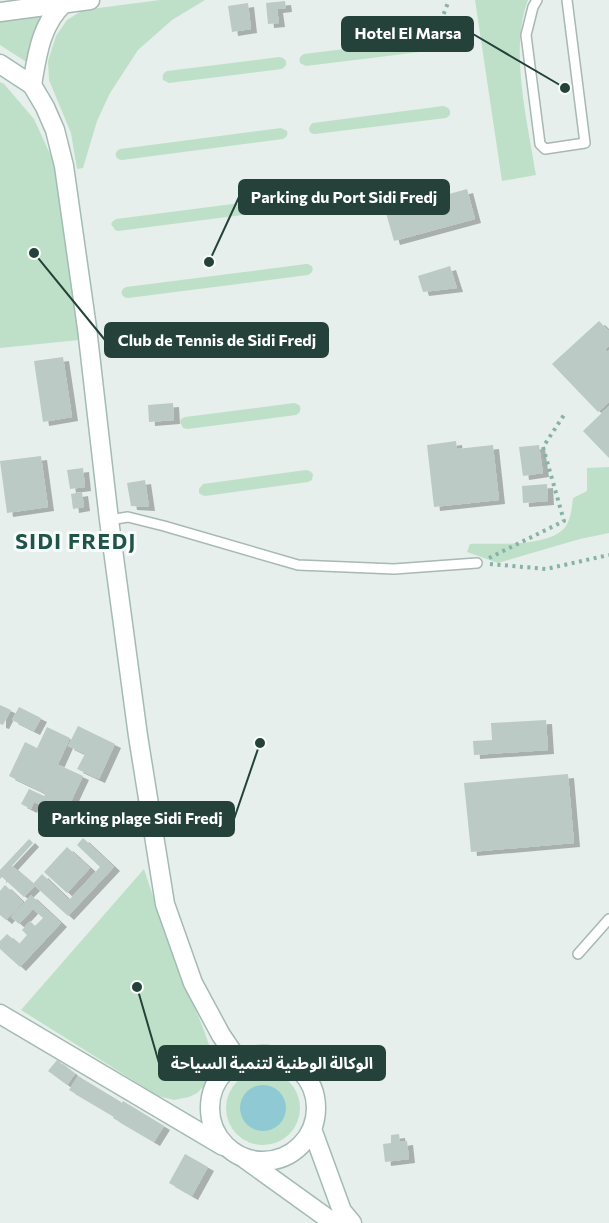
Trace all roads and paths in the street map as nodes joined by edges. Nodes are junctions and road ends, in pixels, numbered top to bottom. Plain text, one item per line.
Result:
1 (90, 0) edge
2 (449, 0) edge
3 (537, 0) edge
4 (567, 0) edge
5 (64, 3) junction
6 (0, 12) edge
7 (441, 21) dead end
8 (0, 64) edge
9 (32, 85) junction
10 (566, 412) dead end
11 (109, 520) junction
12 (609, 555) edge
13 (477, 563) junction
14 (609, 919) edge
15 (578, 954) dead end
16 (0, 1014) edge
17 (238, 1059) junction
18 (312, 1129) junction
19 (238, 1155) junction
20 (334, 1223) edge
21 (352, 1223) edge

1 - 5 main road
2 - 7 path
3 - 4 lane
5 - 6 main road
5 - 9 main road
8 - 9 main road
9 - 11 main road
10 - 13 path
11 - 13 lane
11 - 17 main road
12 - 13 path
14 - 15 lane
16 - 19 main road
17 - 18 main road
17 - 19 main road
18 - 19 main road
18 - 21 main road
19 - 20 main road

